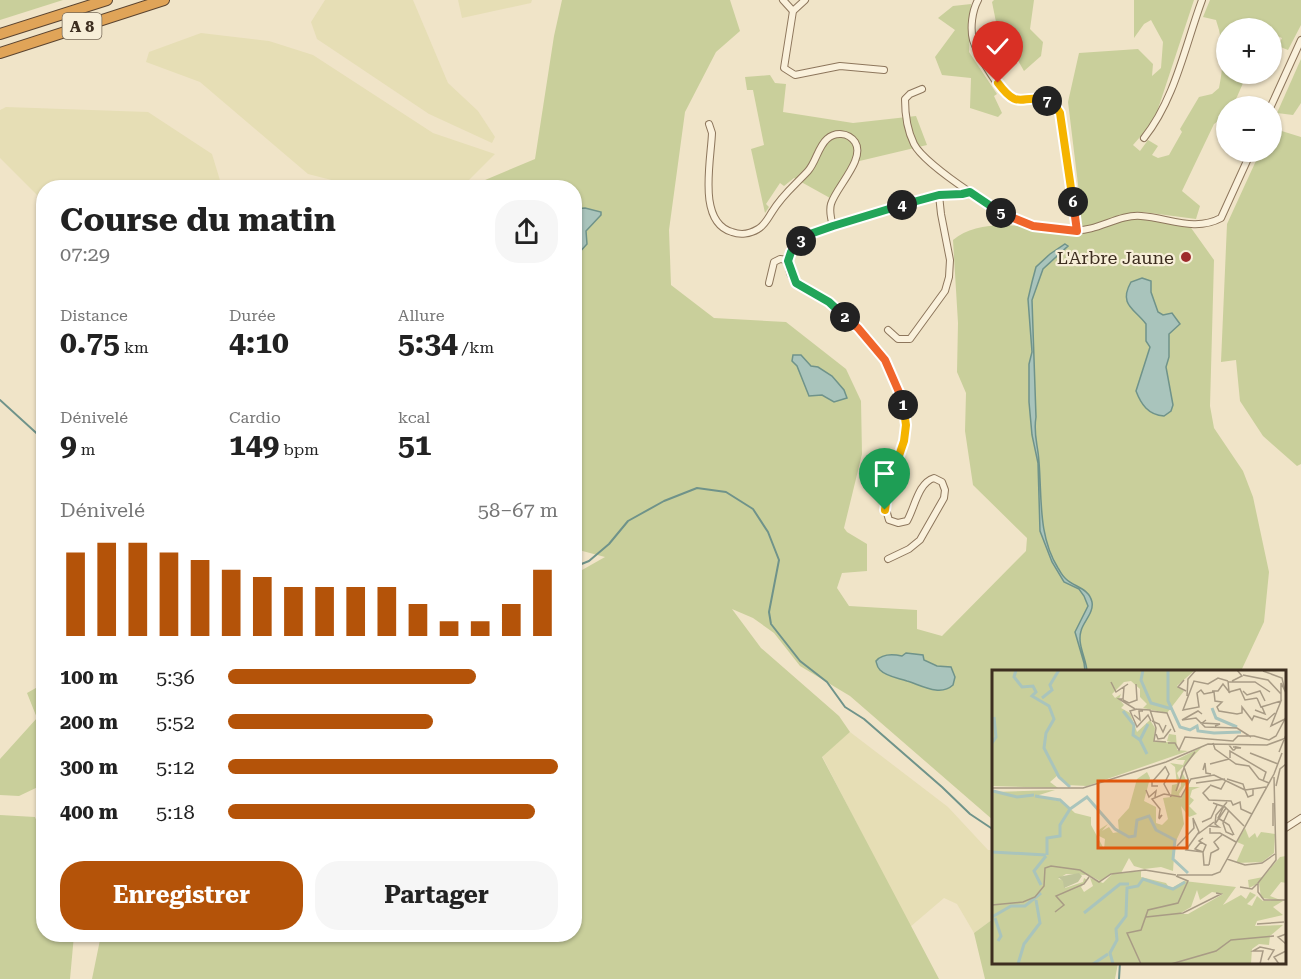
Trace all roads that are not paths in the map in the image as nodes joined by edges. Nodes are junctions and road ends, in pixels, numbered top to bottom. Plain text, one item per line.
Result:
1 (107, 0) edge
2 (164, 0) edge
3 (783, 0) edge
4 (805, 0) edge
5 (978, 0) edge
6 (1202, 0) edge
7 (793, 11) junction
8 (0, 34) edge
9 (1301, 40) edge
10 (0, 53) edge
11 (884, 70) dead end
12 (922, 89) dead end
13 (1276, 96) edge
14 (710, 124) dead end
15 (1144, 138) dead end
16 (1246, 162) edge
17 (970, 192) junction
18 (939, 195) junction
19 (833, 226) junction
20 (1077, 231) junction
21 (788, 261) junction
22 (769, 283) dead end
23 (888, 330) dead end
24 (888, 559) dead end
25 (1301, 818) edge
26 (1286, 828) edge

1 - 8 highway, A 8
2 - 10 highway, A 8
3 - 7 street
4 - 7 street
5 - 20 street
6 - 15 street
7 - 11 street
9 - 13 street
12 - 17 street
14 - 19 street
16 - 20 street
17 - 18 street
17 - 20 street
18 - 19 street
18 - 23 street
19 - 21 street
21 - 22 street
21 - 24 street
25 - 26 street

